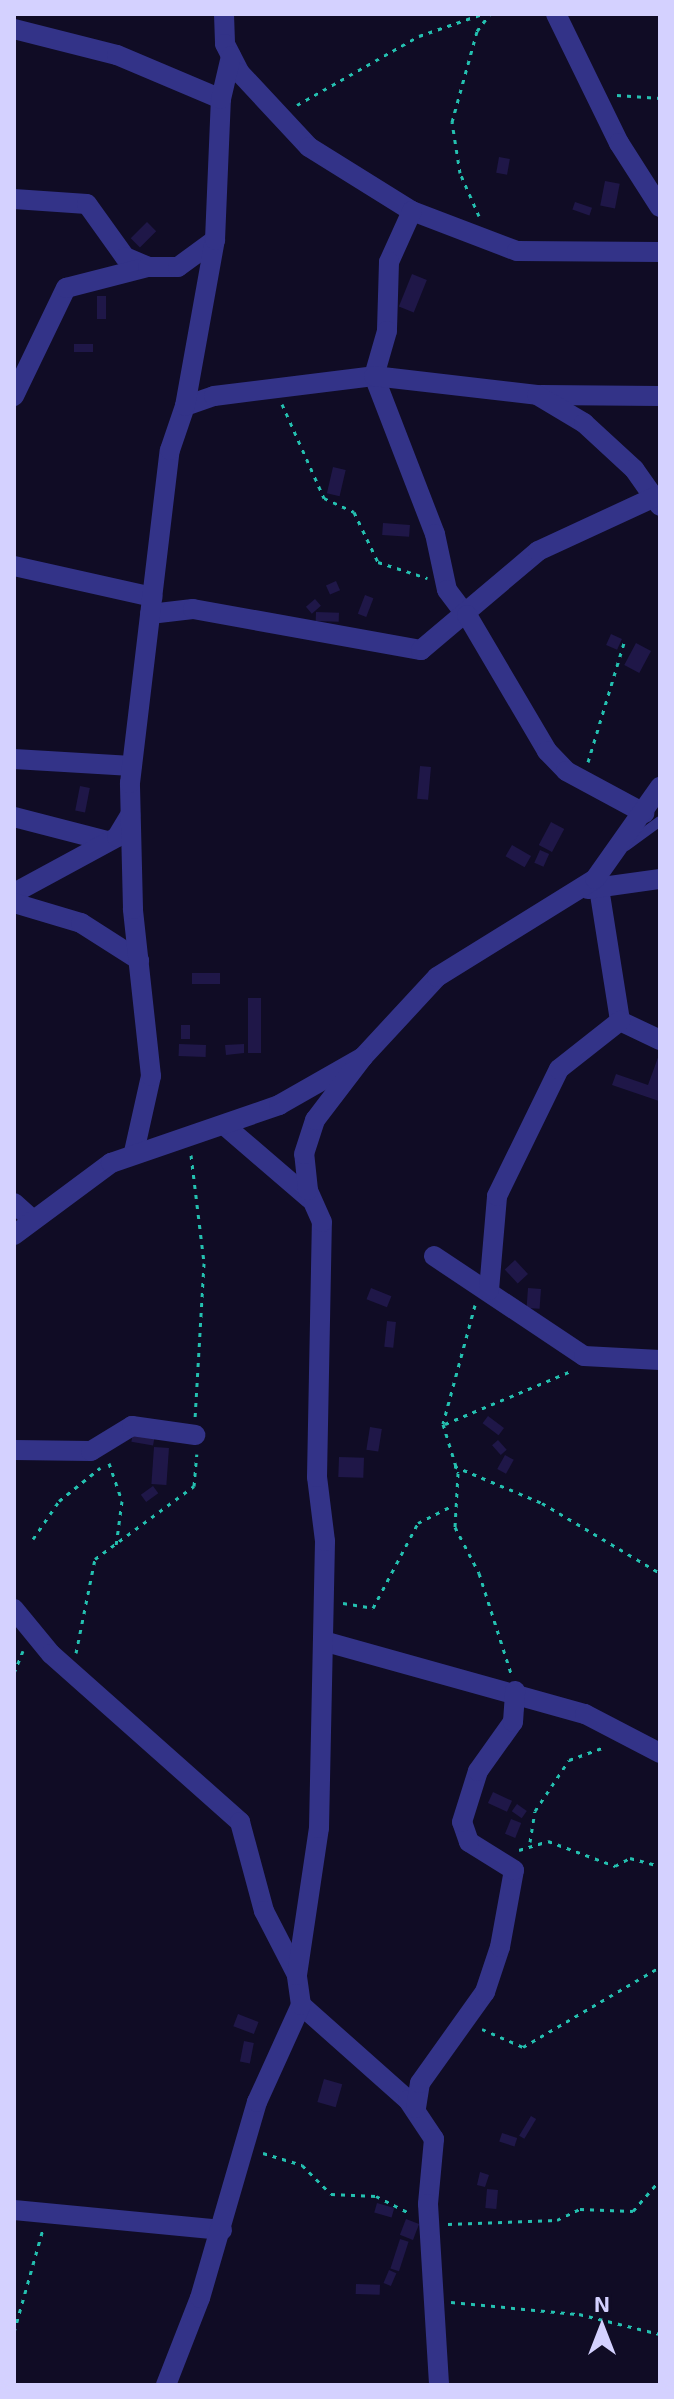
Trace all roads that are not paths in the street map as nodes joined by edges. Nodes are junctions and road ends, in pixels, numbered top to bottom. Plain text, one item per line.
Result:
1 (224, 14) edge
2 (556, 14) edge
3 (14, 29) edge
4 (231, 56) junction
5 (221, 99) junction
6 (14, 199) edge
7 (660, 207) edge
8 (412, 211) junction
9 (215, 240) junction
10 (660, 252) edge
11 (148, 267) junction
12 (374, 376) junction
13 (537, 395) junction
14 (14, 396) edge
15 (660, 396) edge
16 (185, 406) junction
17 (659, 490) edge
18 (14, 566) edge
19 (151, 605) junction
20 (468, 616) junction
21 (14, 759) edge
22 (132, 766) junction
23 (660, 787) edge
24 (130, 815) junction
25 (14, 817) edge
26 (652, 817) edge
27 (107, 841) junction
28 (660, 879) edge
29 (599, 888) junction
30 (576, 891) junction
31 (14, 893) edge
32 (14, 903) edge
33 (139, 960) junction
34 (620, 1021) junction
35 (660, 1040) edge
36 (363, 1057) junction
37 (224, 1125) junction
38 (134, 1152) junction
39 (14, 1203) edge
40 (316, 1204) junction
41 (33, 1220) junction
42 (14, 1235) edge
43 (434, 1256) dead end
44 (489, 1290) junction
45 (660, 1360) edge
46 (195, 1435) dead end
47 (14, 1450) edge
48 (14, 1609) edge
49 (323, 1641) junction
50 (515, 1691) junction
51 (660, 1753) edge
52 (297, 1975) junction
53 (301, 2005) junction
54 (416, 2108) junction
55 (14, 2210) edge
56 (222, 2230) junction
57 (166, 2385) edge
58 (439, 2385) edge

1 - 4 street
2 - 7 street
3 - 5 street
4 - 5 street
4 - 8 street
5 - 9 street
6 - 11 street
8 - 10 street
8 - 12 street
9 - 11 street
9 - 16 street
11 - 14 street
12 - 13 street
12 - 16 street
12 - 20 street
13 - 15 street
13 - 17 street
16 - 19 street
17 - 20 street
18 - 19 street
19 - 20 street
19 - 22 street
20 - 26 street
21 - 22 street
22 - 24 street
23 - 26 street
24 - 27 street
24 - 33 street
25 - 27 street
26 - 30 street
27 - 31 street
28 - 29 street
29 - 30 street
29 - 34 street
30 - 36 street
32 - 33 street
33 - 38 street
34 - 35 street
34 - 44 street
36 - 37 street
36 - 40 street
37 - 38 street
37 - 40 street
38 - 41 street
39 - 41 street
40 - 49 street
41 - 42 street
43 - 44 street
44 - 45 street
46 - 47 street
48 - 52 street
49 - 50 street
49 - 52 street
50 - 51 street
50 - 54 street
52 - 53 street
53 - 54 street
53 - 56 street
54 - 58 street
55 - 56 street
56 - 57 street

